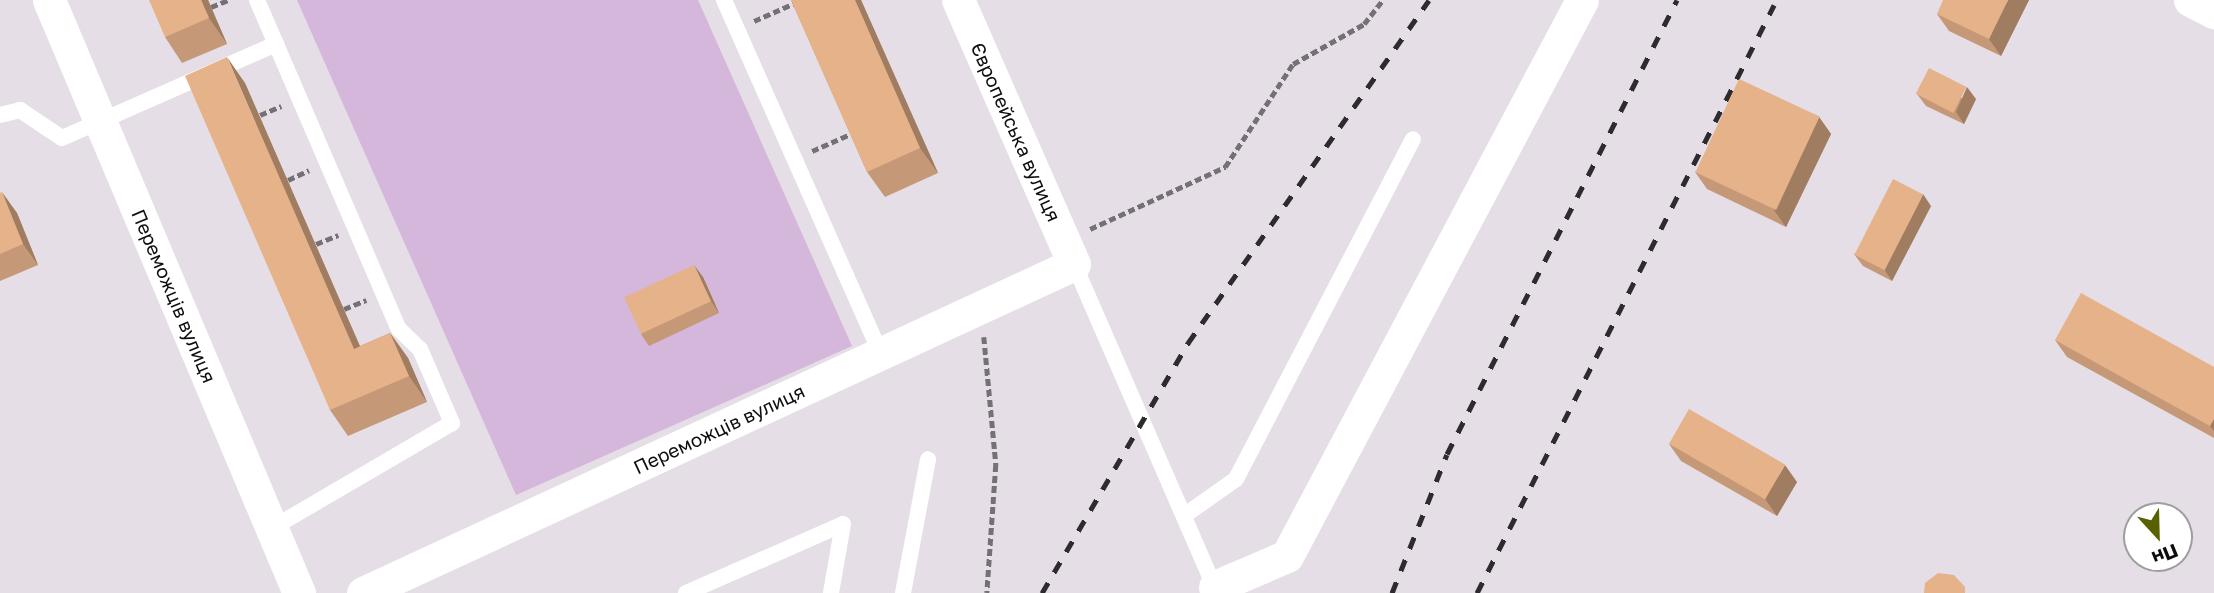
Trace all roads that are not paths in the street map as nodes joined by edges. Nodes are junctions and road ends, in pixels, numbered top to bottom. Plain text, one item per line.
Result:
1 (49, 0) edge
2 (257, 0) edge
3 (724, 0) edge
4 (958, 0) edge
5 (1582, 0) edge
6 (2190, 0) edge
7 (2214, 12) edge
8 (276, 44) junction
9 (0, 116) edge
10 (100, 121) junction
11 (1413, 139) dead end
12 (1069, 252) junction
13 (881, 354) junction
14 (928, 458) dead end
15 (1185, 515) junction
16 (272, 528) junction
17 (731, 573) junction
18 (1216, 590) edge
19 (299, 593) edge
20 (363, 593) edge
21 (686, 593) edge
22 (728, 593) edge
23 (831, 593) edge
24 (903, 593) edge

1 - 10 street, Переможців вулиця
2 - 8 lane
3 - 13 lane
4 - 12 street, Європейська вулиця
5 - 18 street
6 - 7 street
8 - 10 lane
8 - 16 lane
9 - 10 lane
10 - 16 street, Переможців вулиця
11 - 15 lane
12 - 13 street, Переможців вулиця
12 - 15 lane
13 - 20 street, Переможців вулиця
14 - 24 lane
15 - 18 lane
16 - 19 street, Переможців вулиця
17 - 21 lane
17 - 22 lane
17 - 23 lane

